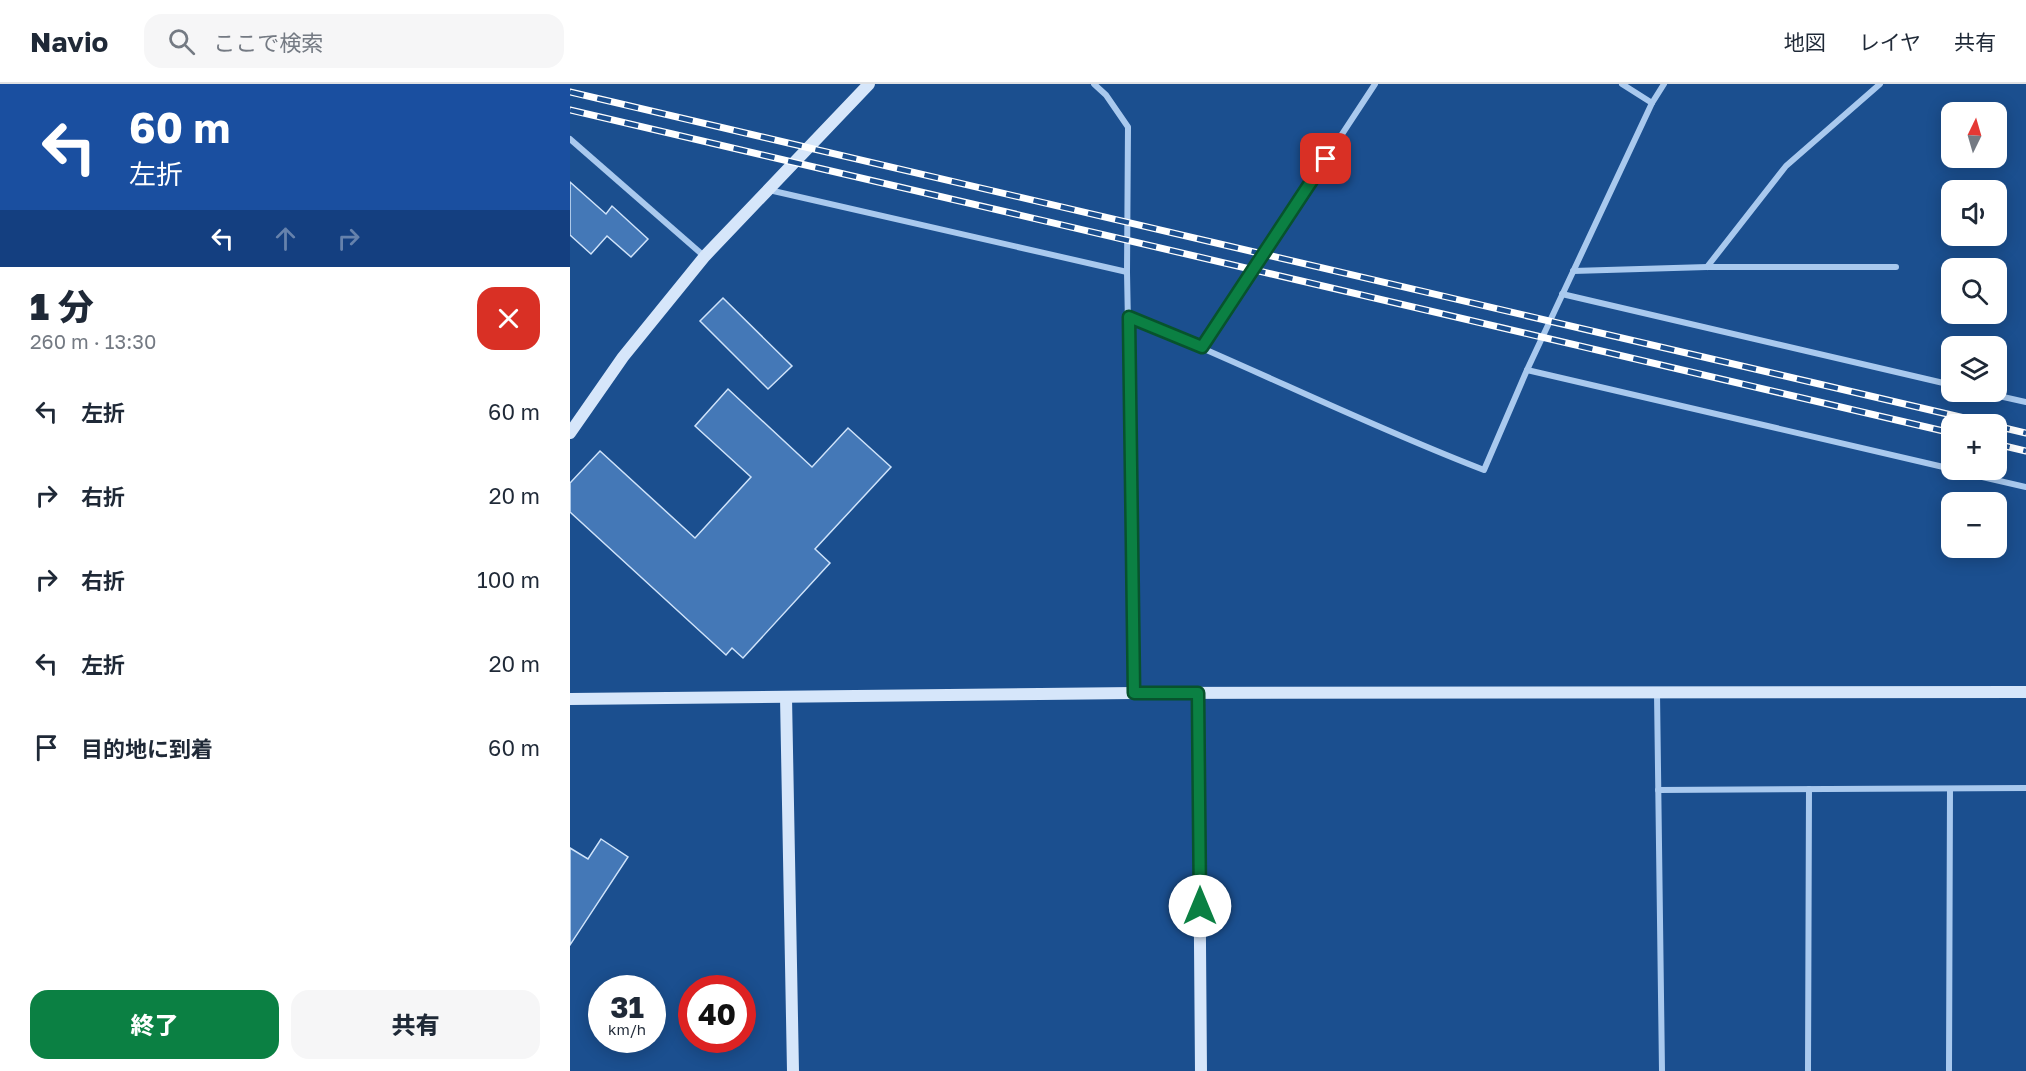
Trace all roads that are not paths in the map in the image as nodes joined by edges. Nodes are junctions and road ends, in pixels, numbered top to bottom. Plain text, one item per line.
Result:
1 (869, 84) edge
2 (1094, 84) edge
3 (1375, 84) edge
4 (1622, 84) edge
5 (1664, 84) edge
6 (1880, 84) edge
7 (1652, 103) junction
8 (571, 141) edge
9 (768, 190) junction
10 (705, 256) junction
11 (1707, 267) junction
12 (1896, 267) dead end
13 (1573, 271) junction
14 (1127, 272) junction
15 (1562, 294) junction
16 (1129, 317) junction
17 (1202, 347) junction
18 (1527, 370) junction
19 (1941, 382) edge
20 (2007, 398) edge
21 (2026, 402) edge
22 (570, 433) edge
23 (1941, 467) edge
24 (1996, 480) edge
25 (2026, 487) edge
26 (1657, 692) junction
27 (2026, 692) edge
28 (1134, 693) junction
29 (1198, 693) junction
30 (786, 697) junction
31 (570, 699) edge
32 (2026, 788) edge
33 (1809, 789) junction
34 (1950, 789) junction
35 (1658, 790) junction
36 (793, 1071) edge
37 (1201, 1071) edge
38 (1662, 1071) edge
39 (1809, 1071) edge
40 (1949, 1071) edge

1 - 9 street
2 - 14 street
3 - 17 street
4 - 7 street
5 - 7 street
6 - 11 street
7 - 13 street
8 - 10 street
9 - 10 street
9 - 14 street
10 - 22 street
11 - 12 street
11 - 13 street
13 - 15 street
14 - 16 street
15 - 18 street
15 - 19 street
16 - 17 street
16 - 28 street
17 - 18 street
18 - 23 street
20 - 21 street
24 - 25 street
26 - 27 street
26 - 29 street
26 - 35 street
28 - 29 street
28 - 30 street
29 - 37 street
30 - 31 street
30 - 36 street
32 - 34 street
33 - 34 street
33 - 35 street
33 - 39 street
34 - 40 street
35 - 38 street

